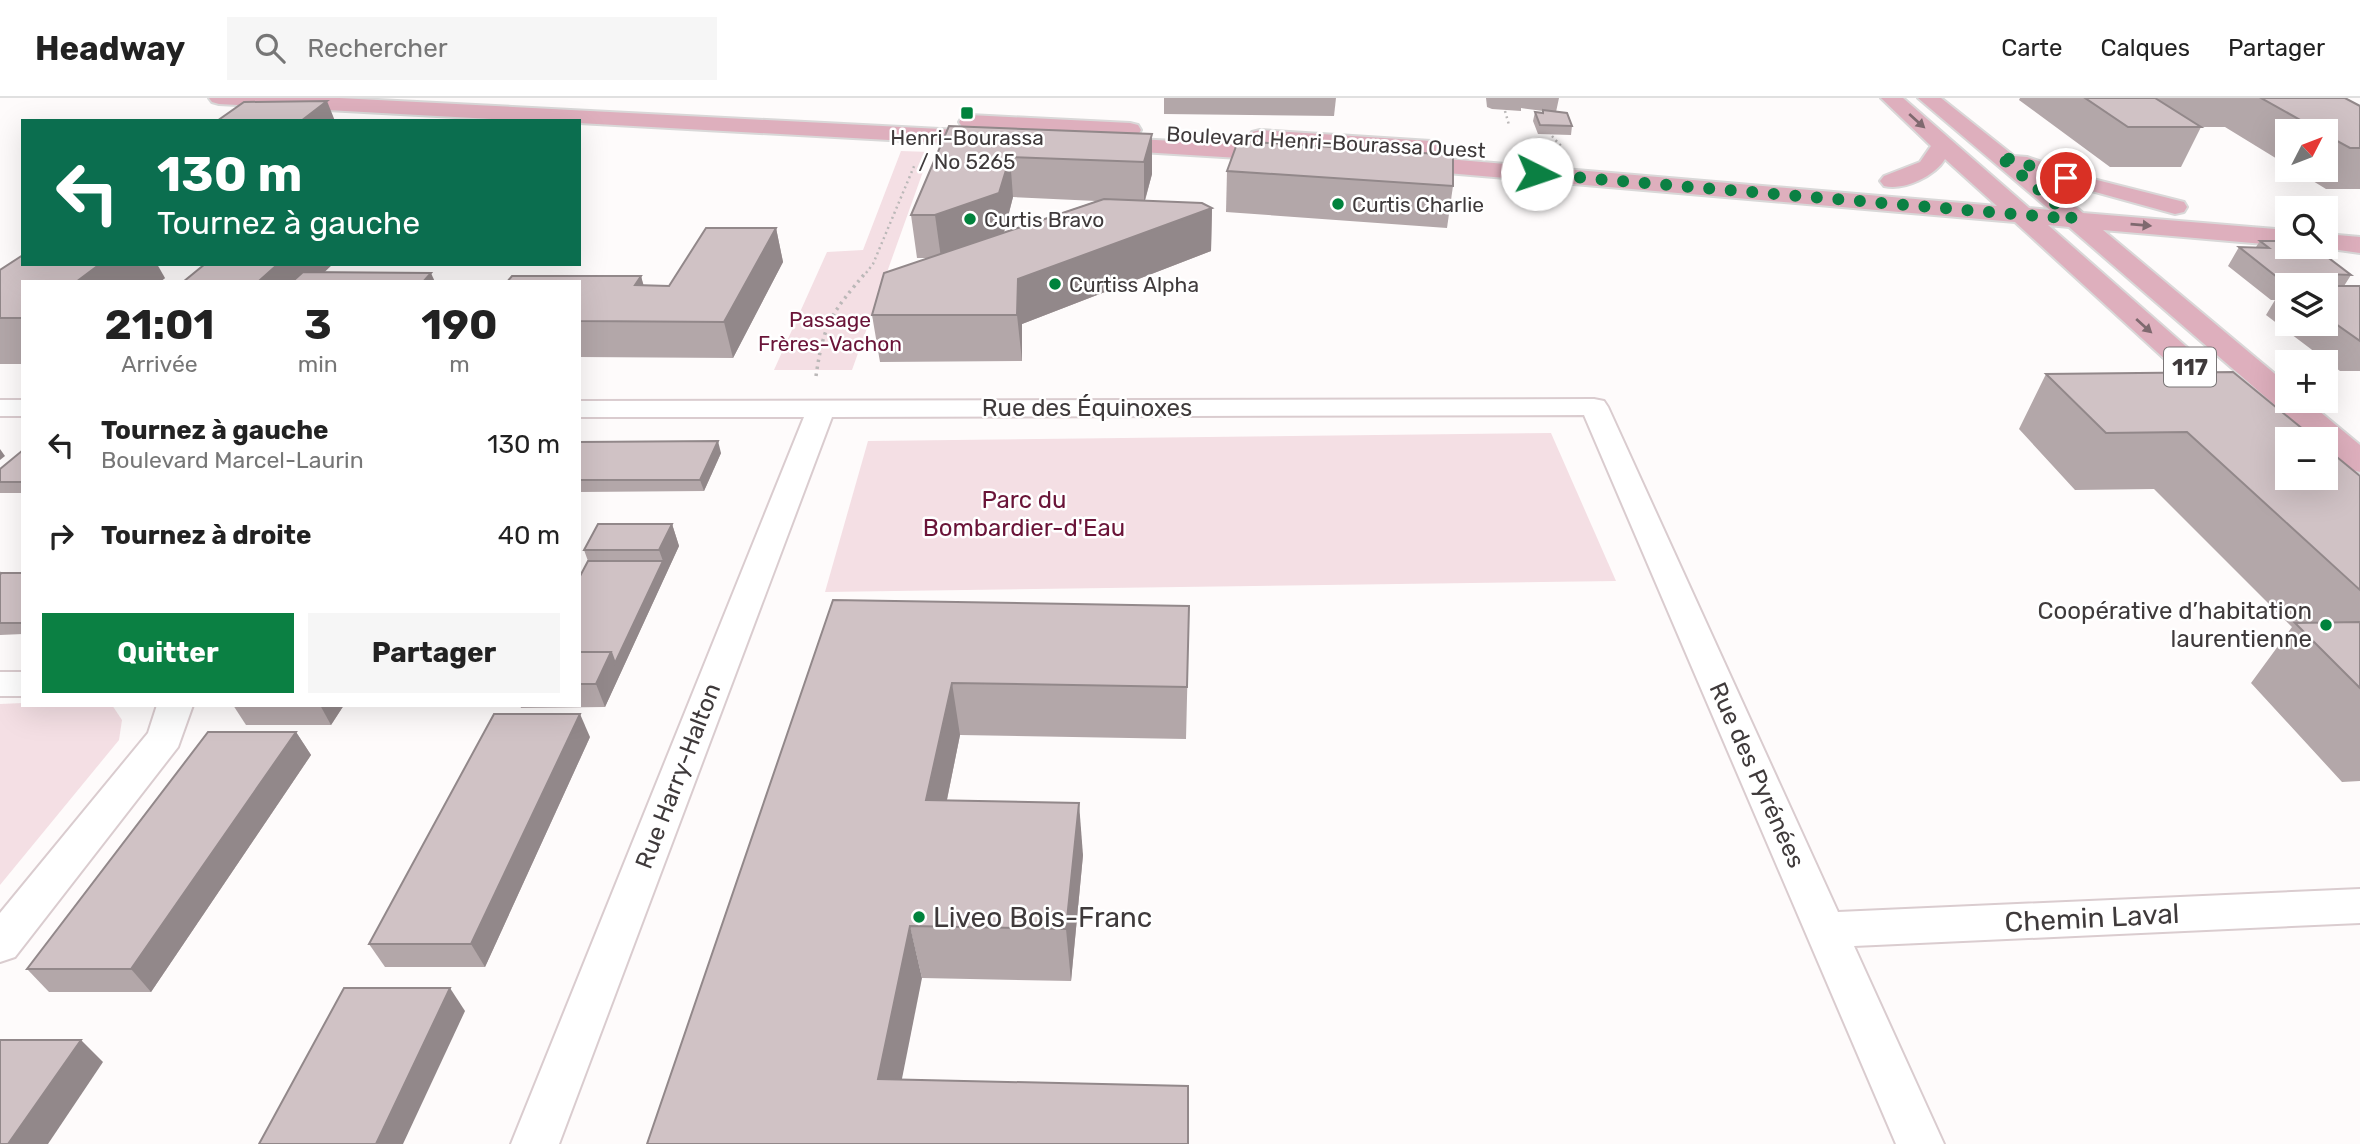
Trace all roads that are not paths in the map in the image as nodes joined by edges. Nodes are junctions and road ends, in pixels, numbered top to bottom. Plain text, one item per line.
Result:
1 (219, 98) edge
2 (531, 98) edge
3 (1891, 98) edge
4 (1928, 98) edge
5 (1943, 144) junction
6 (1998, 155) junction
7 (1892, 181) junction
8 (1995, 191) junction
9 (2048, 196) junction
10 (1879, 204) junction
11 (2175, 207) junction
12 (2022, 215) junction
13 (2275, 216) edge
14 (2073, 219) junction
15 (2338, 221) edge
16 (2360, 223) edge
17 (2227, 233) junction
18 (2275, 237) edge
19 (2338, 243) edge
20 (2360, 245) edge
21 (2126, 264) junction
22 (2094, 280) junction
23 (819, 392) junction
24 (1594, 407) joint
25 (0, 408) edge
26 (21, 408) edge
27 (581, 409) edge
28 (2275, 442) edge
29 (2360, 462) edge
30 (0, 684) edge
31 (21, 684) edge
32 (174, 707) edge
33 (2360, 906) edge
34 (1825, 930) junction
35 (0, 944) edge
36 (535, 1144) edge
37 (1920, 1144) edge

1 - 10 main road, Boulevard Henri-Bourassa Ouest
2 - 7 main road, Boulevard Henri-Bourassa Ouest
3 -> 5 main road, 117
4 - 6 main road, 117
5 - 7 main road
5 - 8 main road, 117
6 - 9 main road, 117
6 - 11 main road
7 - 8 main road, Boulevard Henri-Bourassa Ouest
8 - 9 main road, Boulevard Henri-Bourassa Ouest
8 - 12 main road, 117
9 - 11 main road, Boulevard Henri-Bourassa Ouest
9 - 14 main road, 117
10 - 12 main road, Boulevard Henri-Bourassa Ouest
10 - 22 main road
11 - 13 main road, Boulevard Henri-Bourassa Ouest
12 - 14 main road, Boulevard Henri-Bourassa Ouest
12 - 22 main road, 117
14 -> 17 main road, Boulevard Henri-Bourassa Ouest
14 - 21 main road, 117
15 - 16 main road
17 - 18 main road, Boulevard Henri-Bourassa Ouest
17 - 21 main road
19 - 20 main road
21 - 29 main road, 117
22 -> 28 main road, 117
23 - 24 street, Rue des Équinoxes
23 - 27 street, Rue des Équinoxes
23 - 36 street, Rue Harry-Halton
24 - 34 street, Rue des Pyrénées
25 - 26 street
30 - 31 street
32 - 35 street
33 - 34 street, Chemin Laval
34 - 37 street, Rue des Pyrénées

